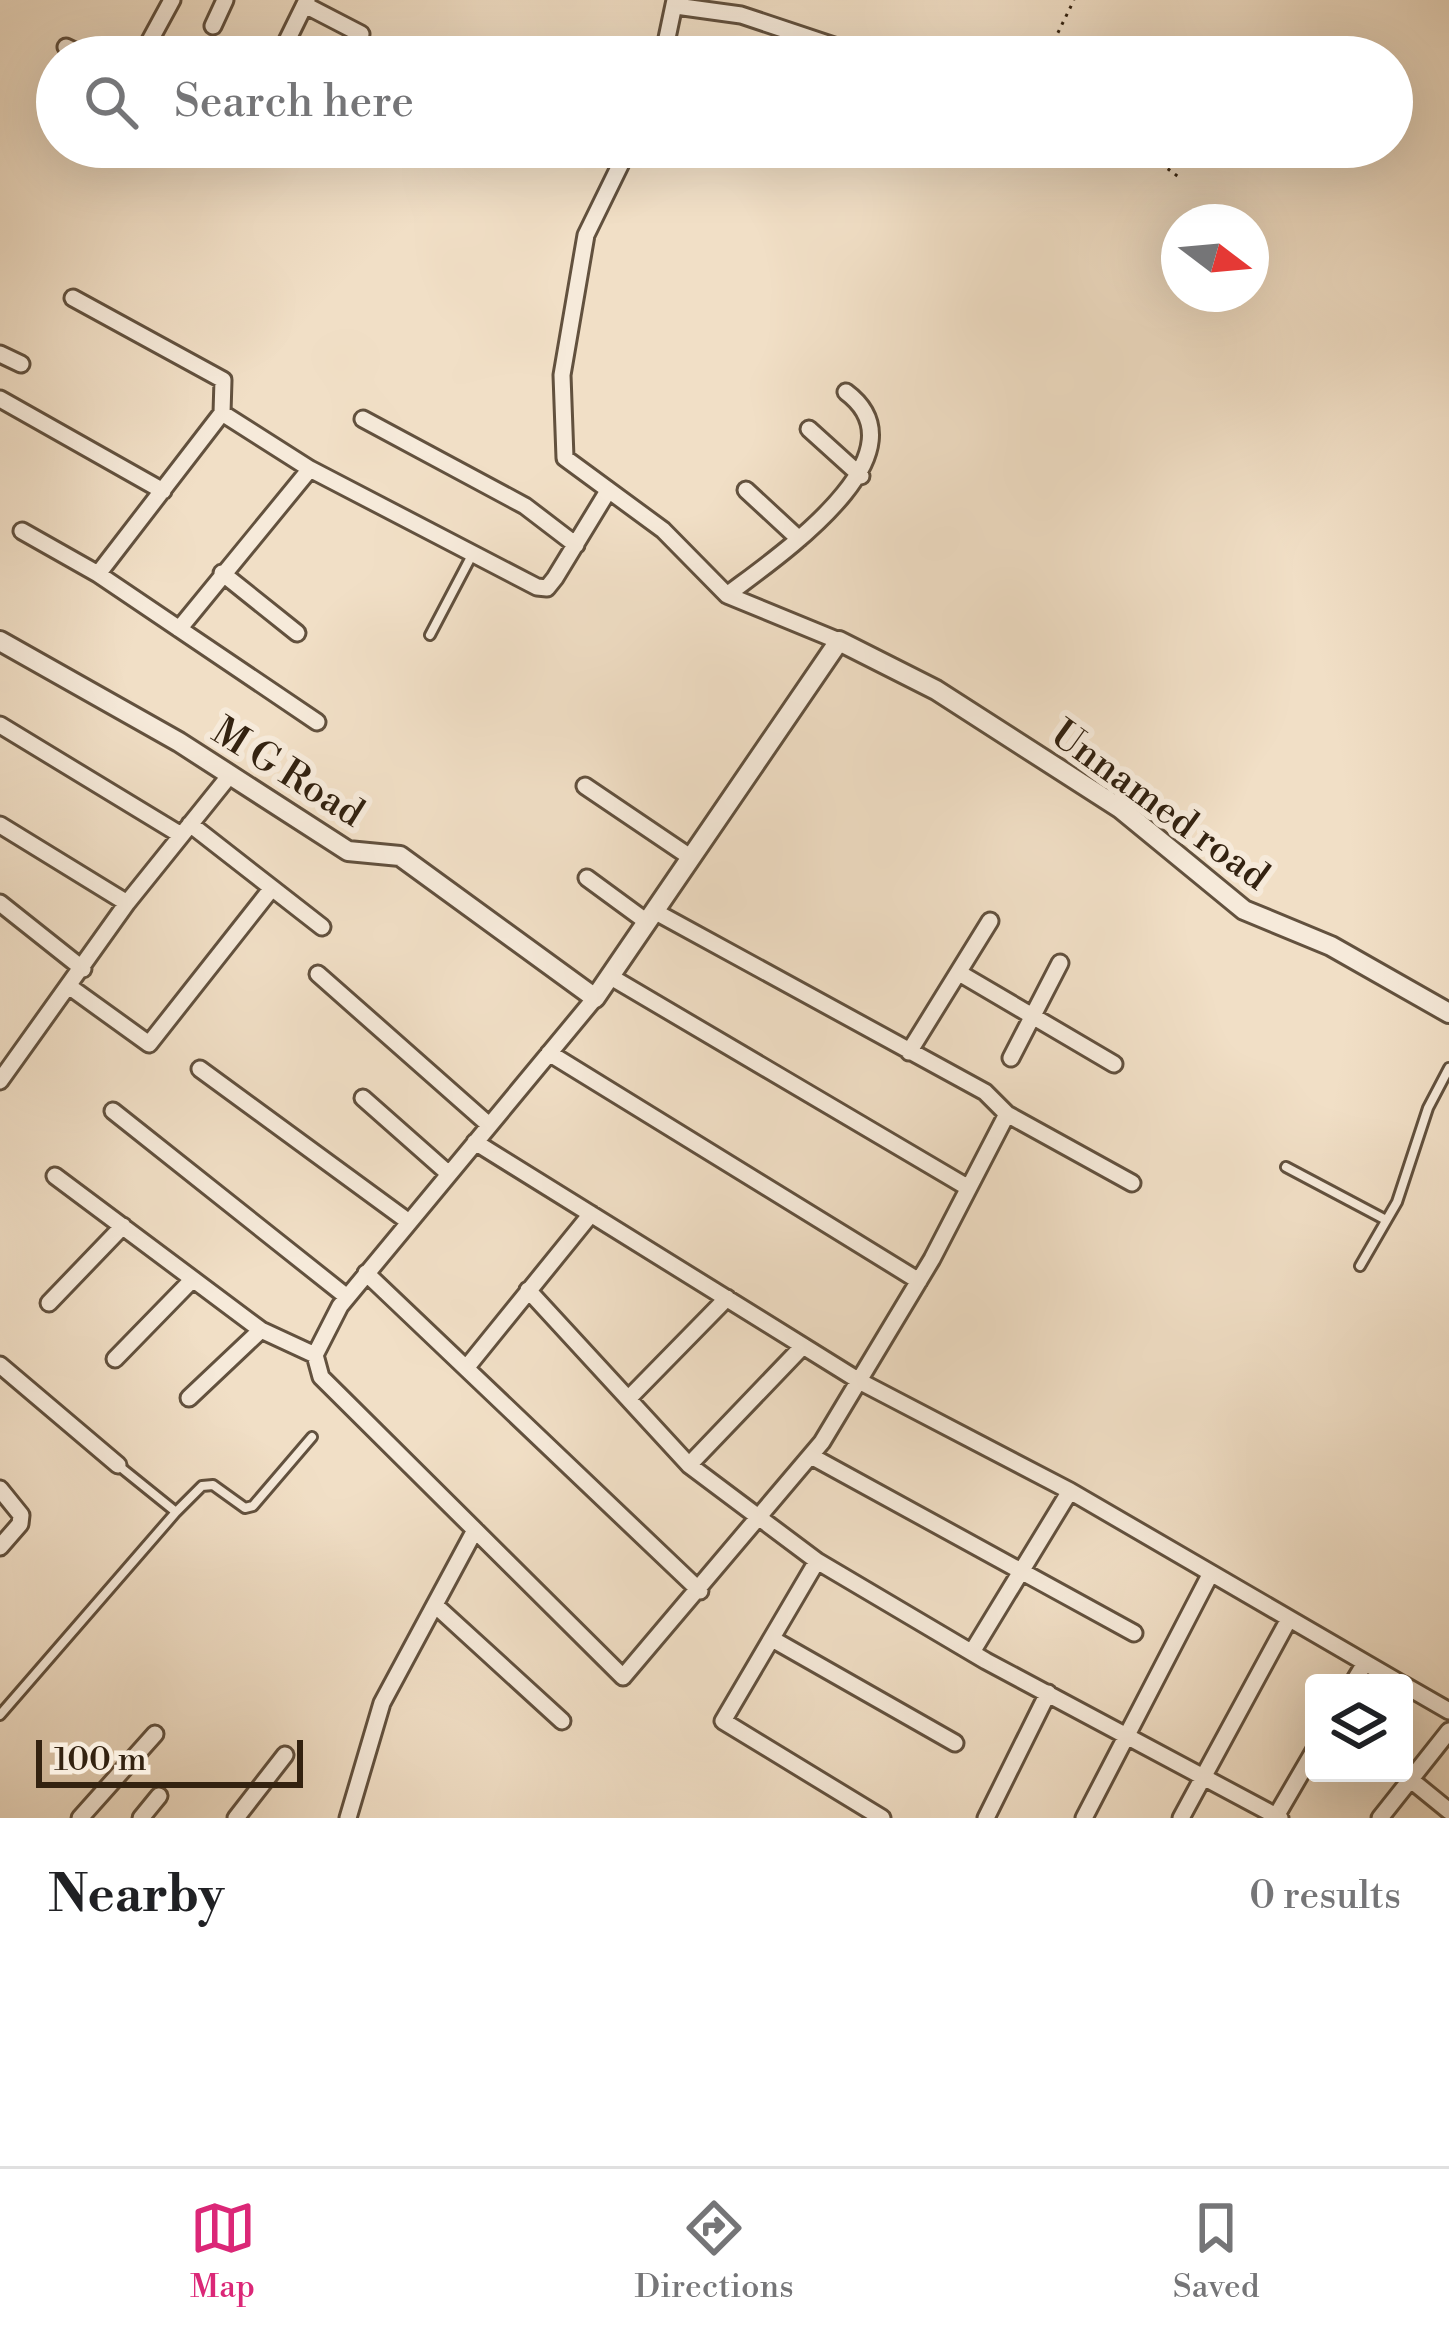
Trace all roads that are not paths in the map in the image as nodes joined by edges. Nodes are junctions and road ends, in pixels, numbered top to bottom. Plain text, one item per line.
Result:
1 (172, 0) edge
2 (225, 0) edge
3 (306, 3) edge
4 (675, 3) edge
5 (213, 26) dead end
6 (361, 34) dead end
7 (152, 36) edge
8 (290, 36) edge
9 (668, 36) edge
10 (804, 36) edge
11 (619, 168) edge
12 (73, 298) dead end
13 (0, 354) edge
14 (21, 364) dead end
15 (846, 392) dead end
16 (0, 399) edge
17 (222, 413) junction
18 (363, 419) dead end
19 (809, 429) dead end
20 (310, 469) junction
21 (861, 476) junction
22 (608, 490) junction
23 (746, 490) dead end
24 (164, 491) junction
25 (22, 531) dead end
26 (800, 539) junction
27 (576, 545) junction
28 (473, 554) junction
29 (221, 573) junction
30 (98, 574) junction
31 (727, 595) junction
32 (179, 629) junction
33 (298, 633) dead end
34 (430, 635) dead end
35 (0, 641) edge
36 (839, 641) junction
37 (317, 722) dead end
38 (0, 725) edge
39 (230, 775) junction
40 (585, 786) dead end
41 (0, 824) edge
42 (185, 830) junction
43 (690, 857) junction
44 (586, 878) dead end
45 (272, 888) junction
46 (0, 903) edge
47 (127, 903) junction
48 (651, 917) junction
49 (990, 921) dead end
50 (322, 927) dead end
51 (1060, 963) dead end
52 (83, 969) junction
53 (318, 974) dead end
54 (961, 974) junction
55 (611, 976) junction
56 (70, 987) junction
57 (595, 998) junction
58 (1449, 1012) edge
59 (1033, 1016) junction
60 (909, 1052) junction
61 (549, 1053) junction
62 (1012, 1058) dead end
63 (1114, 1064) dead end
64 (1449, 1068) edge
65 (200, 1069) dead end
66 (0, 1081) edge
67 (363, 1098) dead end
68 (113, 1111) dead end
69 (1007, 1114) junction
70 (489, 1125) junction
71 (475, 1142) junction
72 (1286, 1167) dead end
73 (448, 1174) junction
74 (55, 1176) dead end
75 (1132, 1183) dead end
76 (968, 1187) junction
77 (591, 1214) junction
78 (1386, 1220) junction
79 (409, 1222) junction
80 (123, 1226) junction
81 (1360, 1266) dead end
82 (367, 1274) junction
83 (193, 1279) junction
84 (920, 1281) junction
85 (528, 1290) junction
86 (347, 1297) junction
87 (727, 1298) junction
88 (49, 1303) dead end
89 (261, 1330) junction
90 (803, 1346) junction
91 (315, 1355) junction
92 (115, 1359) dead end
93 (0, 1365) edge
94 (467, 1366) junction
95 (861, 1382) junction
96 (630, 1396) junction
97 (189, 1398) dead end
98 (312, 1437) dead end
99 (811, 1456) junction
100 (118, 1465) joint
101 (689, 1465) junction
102 (0, 1489) edge
103 (1070, 1491) junction
104 (176, 1512) junction
105 (760, 1522) junction
106 (475, 1530) junction
107 (0, 1546) edge
108 (817, 1561) junction
109 (1022, 1570) junction
110 (1211, 1573) junction
111 (700, 1591) junction
112 (435, 1605) junction
113 (1289, 1619) junction
114 (1134, 1634) dead end
115 (774, 1640) junction
116 (972, 1652) junction
117 (1365, 1663) junction
118 (1359, 1674) edge
119 (1384, 1674) edge
120 (1413, 1690) edge
121 (1048, 1693) junction
122 (1449, 1711) edge
123 (0, 1715) edge
124 (562, 1721) dead end
125 (1449, 1731) edge
126 (155, 1734) dead end
127 (1127, 1736) junction
128 (955, 1743) dead end
129 (285, 1755) dead end
130 (1305, 1767) edge
131 (1203, 1773) junction
132 (1413, 1777) edge
133 (1409, 1782) edge
134 (1413, 1782) edge
135 (159, 1796) dead end
136 (1449, 1810) edge
137 (1277, 1817) edge
138 (80, 1818) edge
139 (141, 1818) edge
140 (236, 1818) edge
141 (348, 1818) edge
142 (882, 1818) edge
143 (986, 1818) edge
144 (1084, 1818) edge
145 (1181, 1818) edge
146 (1380, 1818) edge

1 - 7 street
2 - 5 street
3 - 6 street
3 - 8 street
4 - 9 street
4 - 10 street
11 - 22 street
12 - 17 street
13 - 14 street
15 - 21 street
16 - 24 street
17 - 20 street
17 - 24 street
18 - 27 street
19 - 21 street
20 - 28 street
20 - 29 street
21 - 26 street
22 - 27 street
22 - 31 street
23 - 26 street
24 - 30 street
25 - 30 street
26 - 31 street
27 - 28 street
28 - 34 lane
29 - 32 street
29 - 33 street
30 - 32 street
31 - 36 street
32 - 37 street
35 - 39 street, M G Road
36 - 43 street
36 - 58 street, Unnamed road
38 - 42 street
39 - 42 street
39 - 57 street, M G Road
40 - 43 street
41 - 47 street
42 - 45 street
42 - 47 street
43 - 48 street
44 - 48 street
45 - 50 street
45 - 56 street
46 - 52 street
47 - 52 street
48 - 55 street
48 - 60 street
49 - 54 street
51 - 59 street
52 - 56 street
53 - 70 street
54 - 59 street
54 - 60 street
55 - 57 street
55 - 76 street
56 - 66 street
57 - 61 street
59 - 62 street
59 - 63 street
60 - 69 street
61 - 70 street
61 - 84 street
64 - 78 lane
65 - 79 street
67 - 73 street
68 - 86 street
69 - 75 street
69 - 76 street
70 - 71 street
71 - 73 street
71 - 77 street
72 - 78 lane
73 - 79 street
74 - 80 street
76 - 84 street
77 - 85 street
77 - 87 street
78 - 81 lane
79 - 82 street
80 - 83 street
80 - 88 street
82 - 86 street
82 - 94 street
83 - 89 street
83 - 92 street
84 - 95 street
85 - 94 street
85 - 96 street
86 - 91 street
87 - 90 street
87 - 96 street
89 - 91 street
89 - 97 street
90 - 95 street
90 - 101 street
91 - 106 street
93 - 100 street
94 - 111 street
95 - 99 street
95 - 103 street
96 - 101 street
98 - 104 lane
99 - 105 street
99 - 109 street
100 - 104 lane
101 - 105 street
102 - 107 street
103 - 109 street
103 - 110 street
104 - 123 lane
105 - 108 street
105 - 111 street
106 - 111 street
106 - 112 street
108 - 115 street
108 - 116 street
109 - 114 street
109 - 116 street
110 - 113 street
110 - 127 street
112 - 124 street
112 - 141 street
113 - 117 street
113 - 131 street
115 - 128 street
115 - 142 street
116 - 121 street
117 - 118 street
117 - 119 street
120 - 122 street
121 - 127 street
121 - 143 street
125 - 132 street
126 - 138 street
127 - 131 street
127 - 144 street
129 - 140 street
130 - 137 street
131 - 137 street
131 - 145 street
133 - 146 street
134 - 136 street
135 - 139 street

